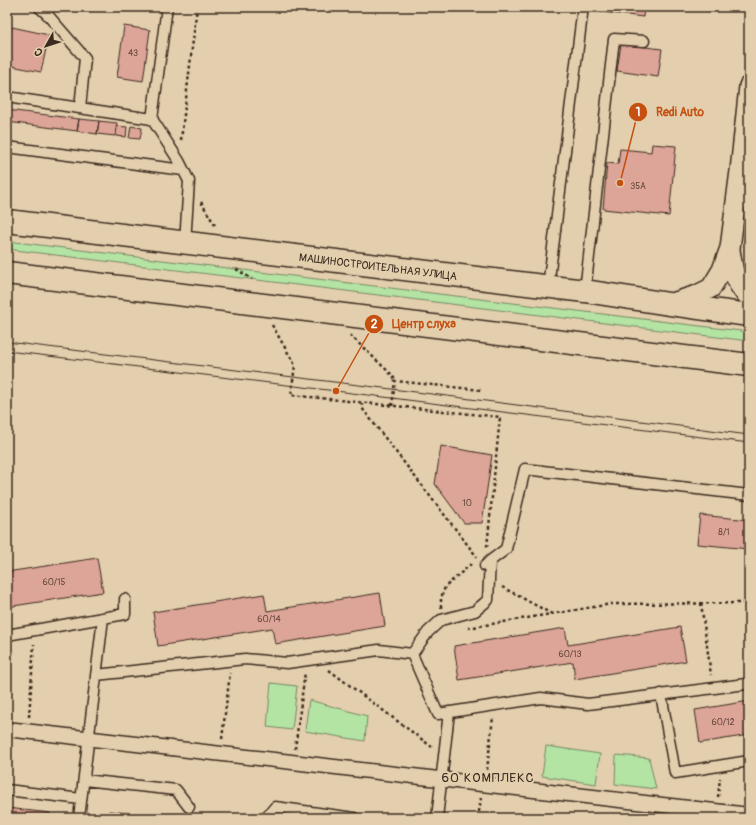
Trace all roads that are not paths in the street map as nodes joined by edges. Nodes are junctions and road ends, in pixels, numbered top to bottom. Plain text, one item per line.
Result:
1 (39, 7) edge
2 (167, 7) edge
3 (583, 7) edge
4 (644, 41) dead end
5 (749, 86) edge
6 (7, 97) edge
7 (80, 108) junction
8 (152, 119) junction
9 (7, 147) edge
10 (181, 166) junction
11 (744, 171) edge
12 (7, 221) edge
13 (185, 243) junction
14 (730, 248) junction
15 (7, 273) edge
16 (548, 287) junction
17 (585, 291) junction
18 (749, 297) edge
19 (669, 304) junction
20 (749, 315) edge
21 (749, 365) edge
22 (749, 495) edge
23 (125, 599) dead end
24 (103, 618) junction
25 (7, 635) edge
26 (412, 654) junction
27 (96, 675) junction
28 (746, 684) dead end
29 (661, 694) junction
30 (449, 712) junction
31 (7, 728) edge
32 (88, 738) junction
33 (749, 762) edge
34 (441, 779) junction
35 (84, 780) junction
36 (7, 790) edge
37 (81, 800) junction
38 (189, 807) dead end
39 (749, 815) edge
40 (79, 818) edge
41 (266, 818) edge
42 (354, 818) edge
43 (437, 818) edge

1 - 7 lane
2 - 8 lane
3 - 16 lane
4 - 17 lane
5 - 11 street
6 - 7 lane
7 - 8 lane
8 - 10 lane
9 - 10 lane
10 - 13 lane
11 - 14 street
12 - 13 main road, МАШИНОСТРОИТЕЛЬНАЯ УЛИЦА
13 - 16 main road, МАШИНОСТРОИТЕЛЬНАЯ УЛИЦА
14 - 18 street
14 - 19 street
15 - 21 main road
16 - 17 main road, МАШИНОСТРОИТЕЛЬНАЯ УЛИЦА
17 - 19 main road, МАШИНОСТРОИТЕЛЬНАЯ УЛИЦА
19 - 20 main road, МАШИНОСТРОИТЕЛЬНАЯ УЛИЦА
22 - 26 lane
23 - 24 lane
24 - 25 lane
24 - 27 lane
26 - 27 lane
26 - 30 lane
27 - 32 lane
28 - 29 lane
29 - 30 lane
29 - 33 lane
30 - 34 lane
31 - 32 street
32 - 34 street
32 - 35 lane
34 - 39 street
34 - 43 lane
35 - 37 lane
35 - 38 lane
36 - 37 lane
37 - 40 lane
41 - 42 lane

